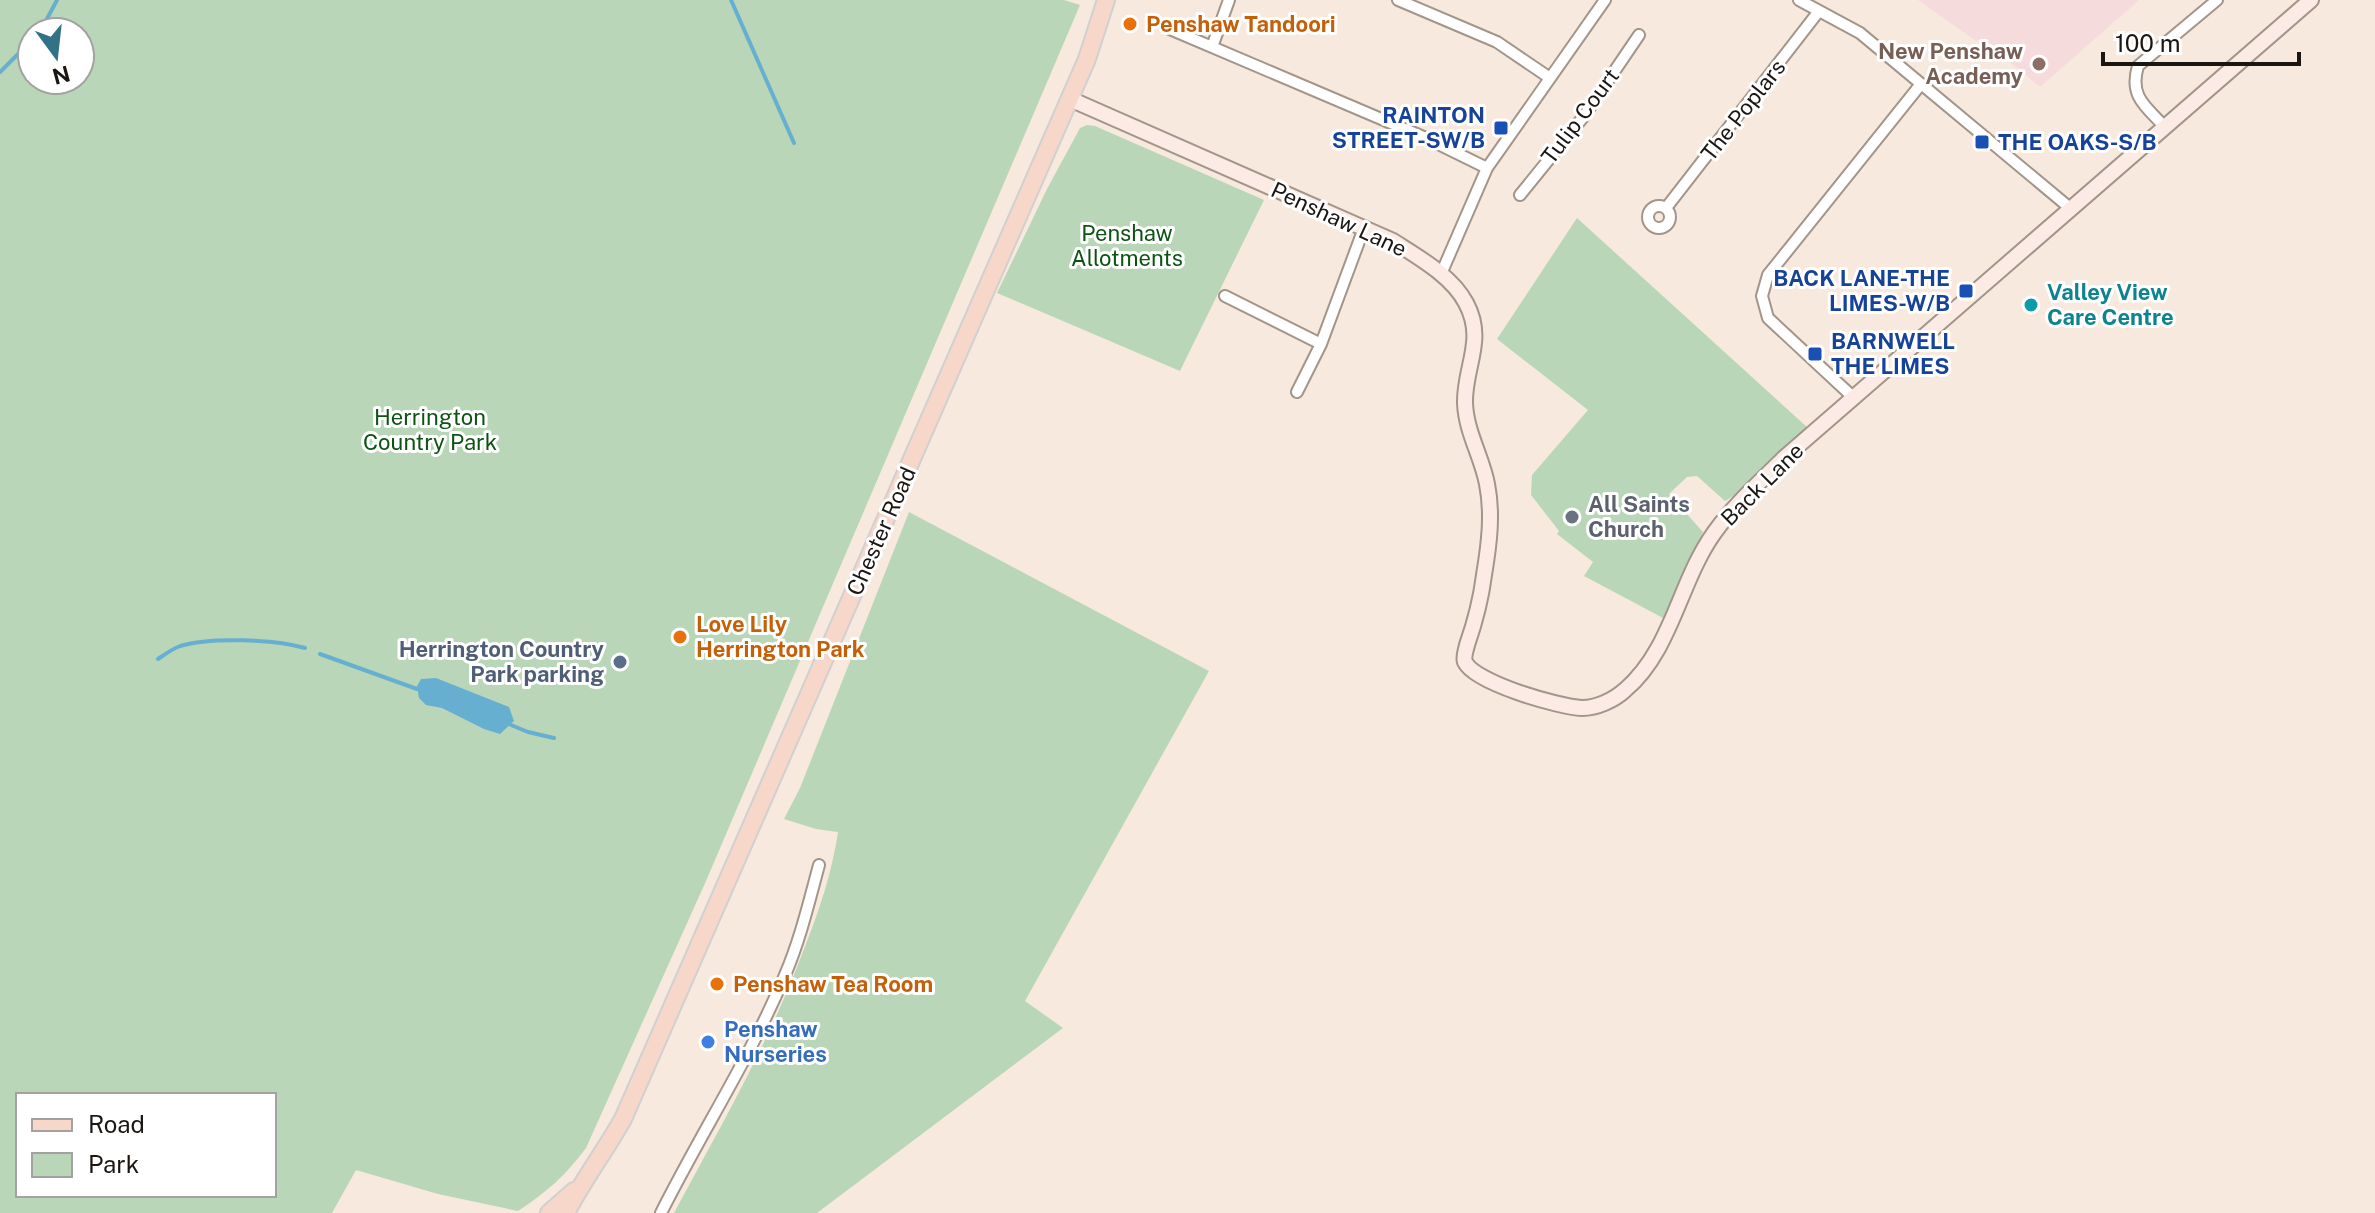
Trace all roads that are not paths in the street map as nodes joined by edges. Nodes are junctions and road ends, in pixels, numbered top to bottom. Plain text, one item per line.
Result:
1 (1106, 0) edge
2 (1229, 0) edge
3 (1398, 0) edge
4 (1605, 0) edge
5 (1799, 0) edge
6 (2217, 0) edge
7 (2311, 0) edge
8 (1819, 11) junction
9 (1165, 27) dead end
10 (1639, 35) dead end
11 (1212, 47) junction
12 (1550, 78) junction
13 (1921, 84) junction
14 (1070, 99) junction
15 (2164, 126) junction
16 (1487, 168) junction
17 (1520, 195) dead end
18 (1666, 208) dead end
19 (2070, 208) junction
20 (1364, 228) junction
21 (1441, 274) junction
22 (1225, 296) dead end
23 (1321, 344) junction
24 (1297, 392) dead end
25 (1854, 398) junction
26 (1473, 671) joint
27 (819, 865) dead end
28 (581, 1185) junction
29 (549, 1213) edge
30 (566, 1213) edge
31 (661, 1213) edge

1 - 14 main road, Chester Road
2 - 11 street
3 - 12 street
4 - 12 street
5 - 8 street
6 - 15 street
7 - 15 street, Back Lane
8 - 13 street
8 - 18 street, The Poplars
9 - 11 street
10 - 17 street, Tulip Court
11 - 16 street
12 - 16 street
13 - 19 street
13 - 25 street
14 - 20 street, Penshaw Lane
14 - 28 main road, Chester Road
15 - 19 street, Back Lane
16 - 21 street
19 - 25 street, Back Lane
20 - 21 street, Penshaw Lane
20 - 23 street
21 - 26 street, Penshaw Lane
22 - 23 street
23 - 24 street
25 - 26 street, Back Lane
27 - 31 street
28 - 29 main road, Chester Road
28 - 30 main road, Chester Road

